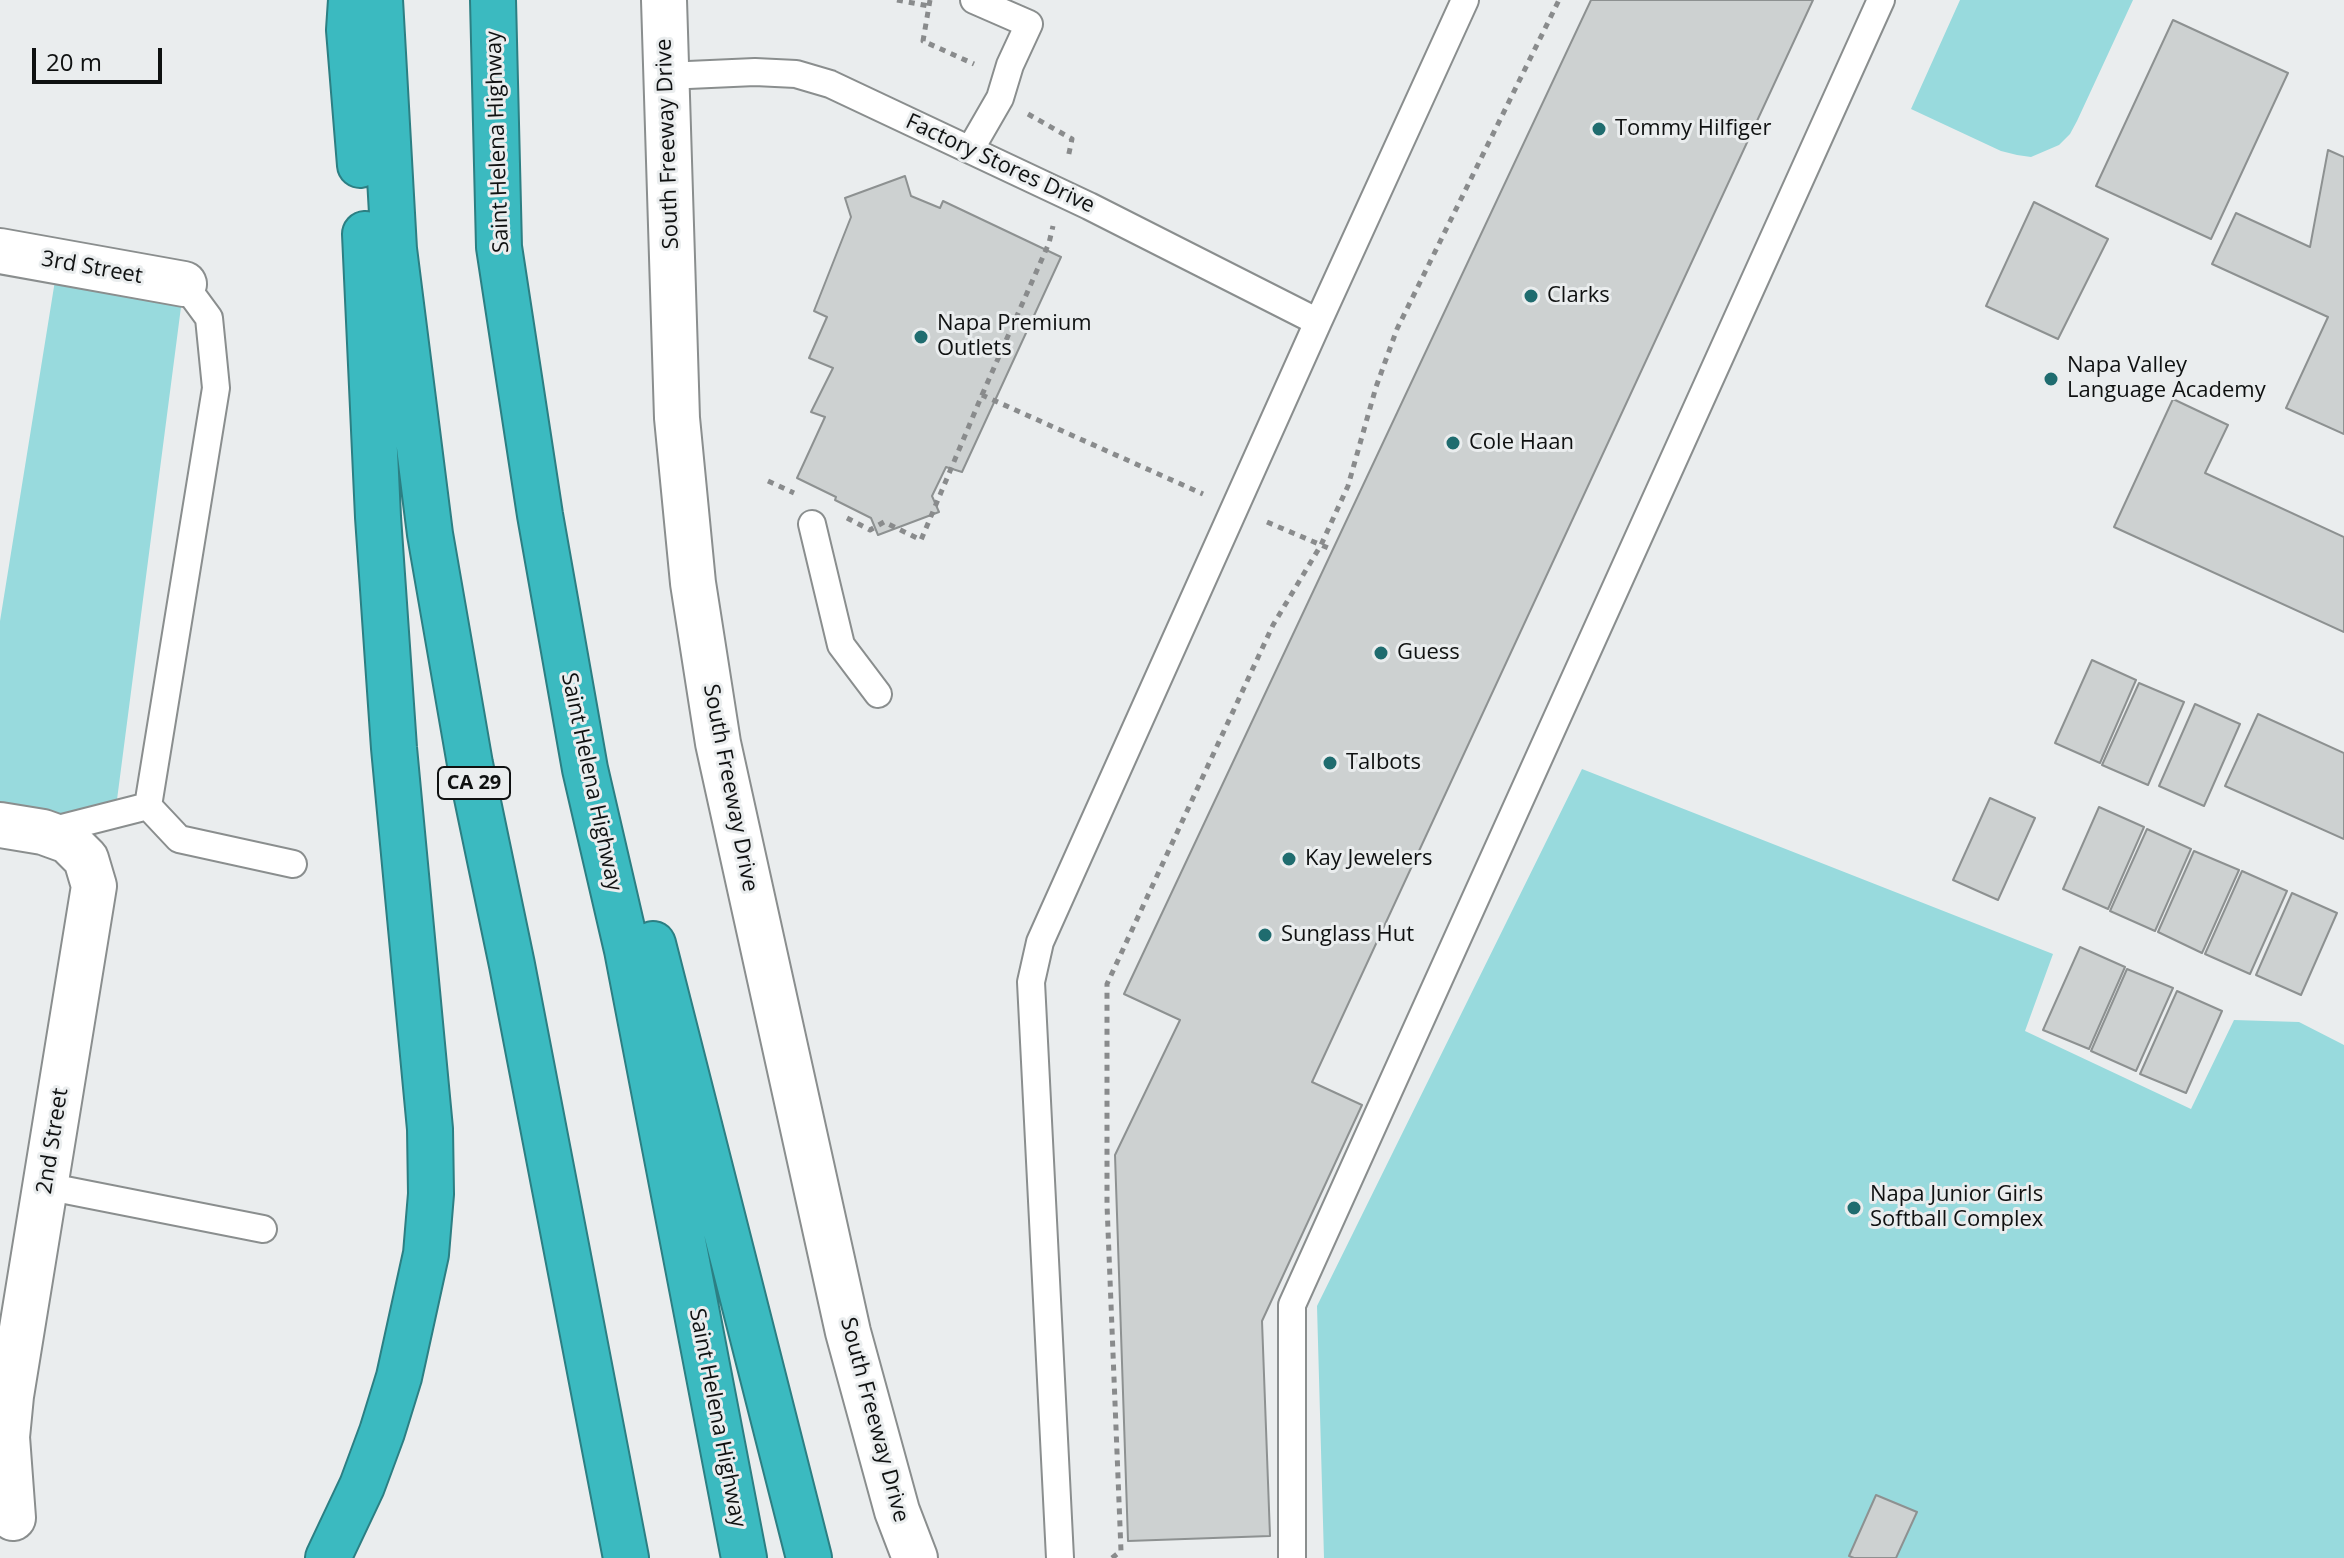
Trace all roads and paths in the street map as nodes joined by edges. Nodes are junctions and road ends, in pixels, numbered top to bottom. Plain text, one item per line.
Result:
1 (351, 0) edge
2 (380, 0) edge
3 (493, 0) edge
4 (664, 0) edge
5 (897, 0) edge
6 (974, 0) edge
7 (1465, 0) edge
8 (1559, 0) edge
9 (1881, 0) edge
10 (929, 6) dead end
11 (666, 76) junction
12 (970, 150) junction
13 (0, 251) edge
14 (184, 284) joint
15 (1318, 322) junction
16 (768, 481) dead end
17 (1234, 508) junction
18 (809, 512) joint
19 (540, 515) junction
20 (845, 518) dead end
21 (1321, 545) junction
22 (1333, 550) dead end
23 (878, 694) dead end
24 (148, 806) junction
25 (0, 825) edge
26 (43, 832) junction
27 (293, 864) dead end
28 (45, 1186) junction
29 (263, 1229) dead end
30 (13, 1518) dead end
31 (328, 1558) edge
32 (626, 1558) edge
33 (744, 1558) edge
34 (809, 1558) edge
35 (915, 1558) edge
36 (1060, 1558) edge
37 (1112, 1558) edge
38 (1292, 1558) edge

1 - 31 highway
2 - 32 highway, CA 29
3 - 19 highway, Saint Helena Highway
4 - 11 street, South Freeway Drive
5 - 10 path
6 - 12 lane
7 - 15 lane
8 - 21 path
9 - 38 lane
11 - 12 lane, Factory Stores Drive
11 - 35 street, South Freeway Drive
12 - 15 lane, Factory Stores Drive
13 - 14 street, 3rd Street
14 - 24 lane
15 - 17 lane
16 - 18 path
17 - 20 path
17 - 21 path
17 - 36 lane
18 - 23 lane
19 - 33 highway, Saint Helena Highway
19 - 34 highway
21 - 22 path
21 - 37 path
24 - 26 lane
24 - 27 lane
25 - 26 street, 2nd Street
26 - 28 street, 2nd Street
28 - 29 lane
28 - 30 street, 2nd Street

